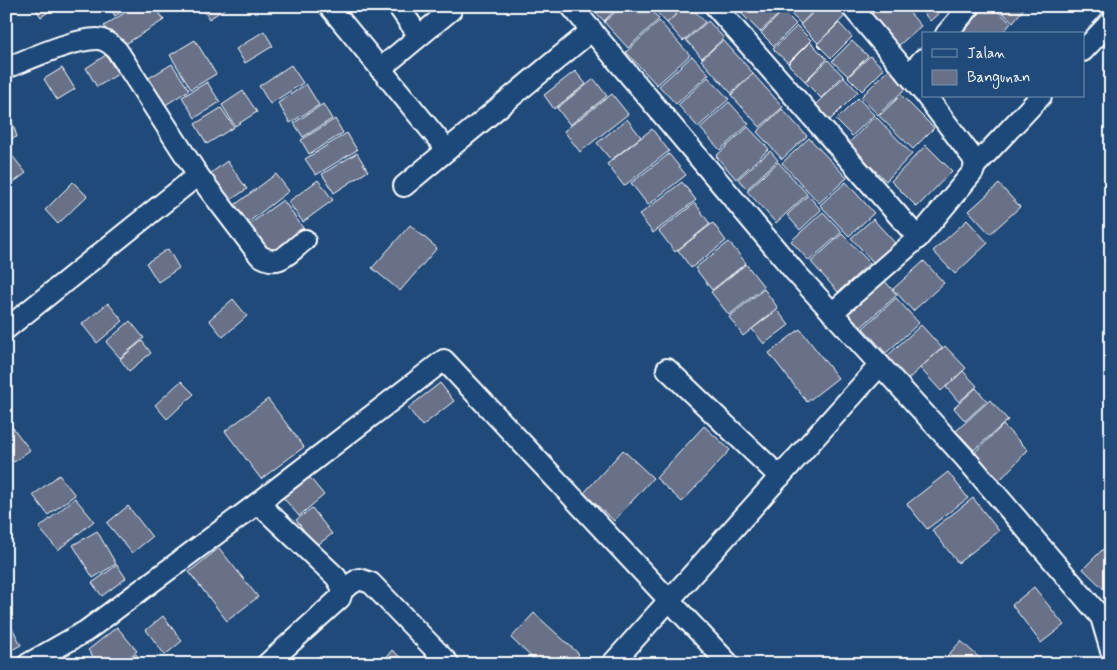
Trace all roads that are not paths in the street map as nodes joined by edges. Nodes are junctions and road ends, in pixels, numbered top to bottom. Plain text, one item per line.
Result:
1 (329, 6) edge
2 (398, 6) edge
3 (571, 6) edge
4 (715, 6) edge
5 (851, 6) edge
6 (970, 6) edge
7 (451, 10) dead end
8 (1111, 21) edge
9 (592, 30) junction
10 (948, 32) edge
11 (419, 36) junction
12 (1084, 50) edge
13 (922, 60) edge
14 (6, 68) edge
15 (380, 69) junction
16 (910, 74) junction
17 (922, 91) edge
18 (928, 98) edge
19 (1039, 98) edge
20 (447, 150) junction
21 (976, 166) junction
22 (198, 176) junction
23 (404, 186) dead end
24 (918, 238) junction
25 (305, 240) dead end
26 (832, 313) junction
27 (6, 328) edge
28 (880, 365) junction
29 (667, 368) dead end
30 (780, 477) junction
31 (258, 503) junction
32 (343, 589) junction
33 (670, 600) junction
34 (1106, 620) edge
35 (1111, 651) edge
36 (51, 658) edge
37 (28, 664) edge
38 (267, 664) edge
39 (449, 664) edge
40 (612, 664) edge
41 (729, 664) edge

1 - 15 street
2 - 11 street
3 - 9 street
4 - 24 street
5 - 16 street
6 - 10 street
7 - 11 street
8 - 12 street
9 - 20 street
9 - 26 street
11 - 15 street
13 - 16 street
14 - 22 street
15 - 20 street
16 - 17 street
18 - 21 street
19 - 21 street
20 - 23 street
21 - 24 street
22 - 25 street
22 - 27 street
24 - 26 street
26 - 28 street
28 - 30 street
28 - 34 street
29 - 30 street
30 - 33 street
31 - 32 street
31 - 33 street
31 - 36 street
32 - 38 street
32 - 39 street
33 - 40 street
33 - 41 street
34 - 35 street
36 - 37 street

